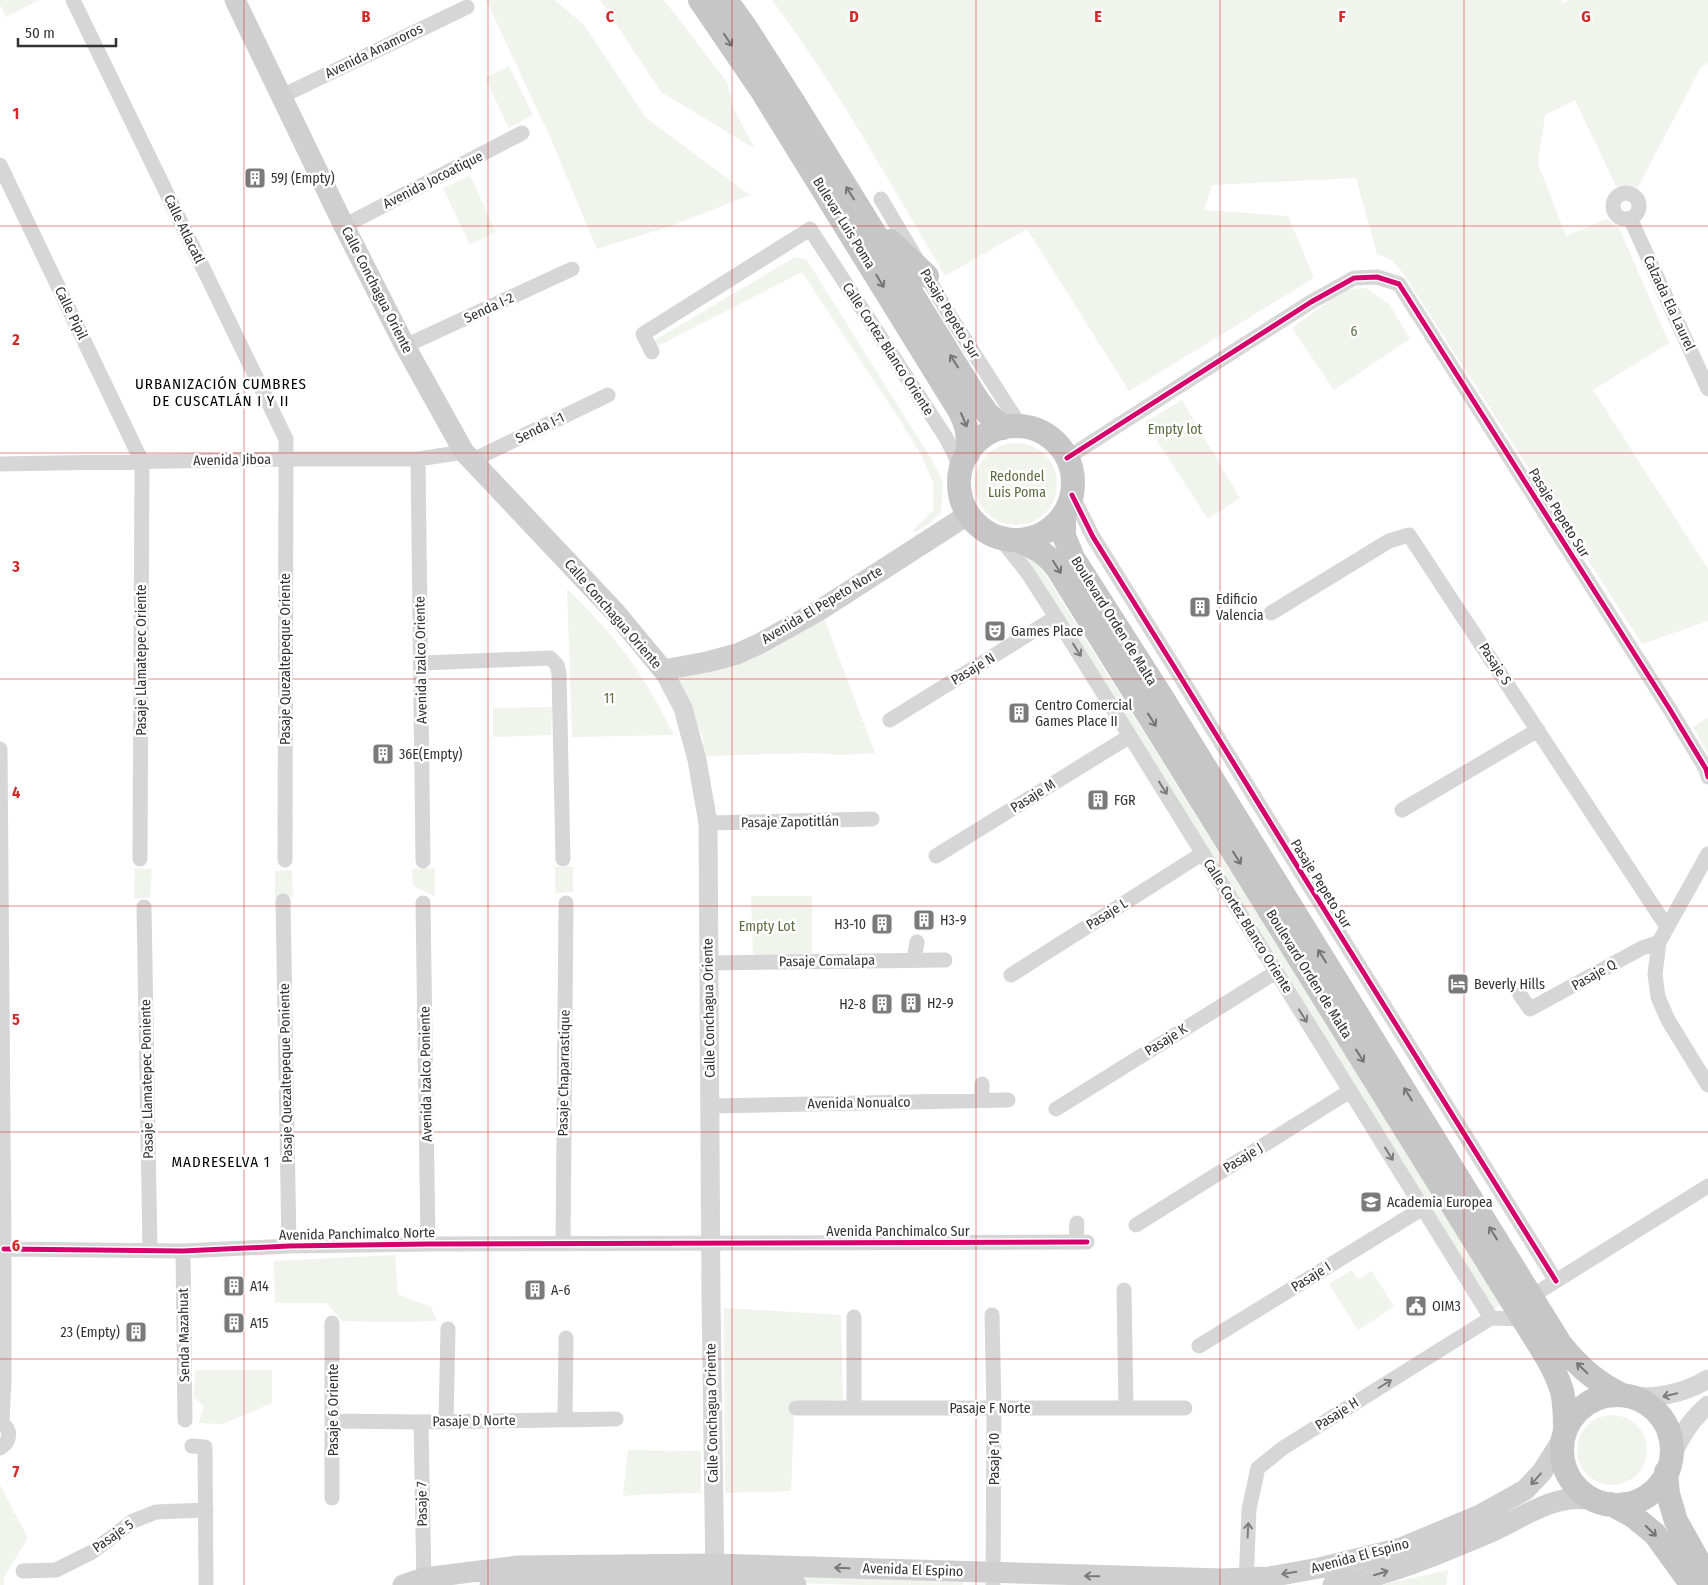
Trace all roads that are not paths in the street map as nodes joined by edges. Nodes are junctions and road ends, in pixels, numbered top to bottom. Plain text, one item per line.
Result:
1 (73, 0) edge
2 (235, 0) edge
3 (700, 0) edge
4 (726, 0) edge
5 (467, 7) dead end
6 (282, 96) junction
7 (522, 134) dead end
8 (0, 165) edge
9 (881, 199) dead end
10 (1630, 218) dead end
11 (867, 220) junction
12 (344, 226) junction
13 (572, 270) dead end
14 (927, 276) junction
15 (405, 346) junction
16 (652, 352) dead end
17 (1708, 389) edge
18 (608, 396) dead end
19 (1012, 427) junction
20 (469, 456) junction
21 (1067, 458) junction
22 (285, 459) junction
23 (418, 459) junction
24 (142, 462) junction
25 (964, 462) junction
26 (0, 464) edge
27 (1068, 505) junction
28 (968, 514) junction
29 (1009, 539) junction
30 (1271, 613) dead end
31 (1056, 617) junction
32 (422, 663) junction
33 (663, 670) junction
34 (890, 720) dead end
35 (1538, 730) junction
36 (1130, 736) junction
37 (0, 749) edge
38 (1708, 777) edge
39 (1402, 810) dead end
40 (872, 820) dead end
41 (708, 823) junction
42 (1203, 853) junction
43 (1708, 854) edge
44 (936, 856) dead end
45 (563, 858) dead end
46 (140, 859) dead end
47 (285, 860) dead end
48 (423, 861) dead end
49 (283, 901) dead end
50 (566, 902) dead end
51 (423, 903) dead end
52 (144, 907) dead end
53 (1667, 927) junction
54 (918, 942) dead end
55 (1659, 942) junction
56 (914, 960) junction
57 (945, 960) dead end
58 (709, 963) junction
59 (1276, 972) junction
60 (1011, 975) dead end
61 (1520, 995) dead end
62 (982, 1084) dead end
63 (1708, 1085) edge
64 (1350, 1090) junction
65 (982, 1100) junction
66 (1008, 1100) dead end
67 (710, 1106) junction
68 (1056, 1109) dead end
69 (1708, 1186) edge
70 (1423, 1208) junction
71 (1077, 1223) dead end
72 (1136, 1225) dead end
73 (710, 1243) junction
74 (428, 1244) junction
75 (563, 1244) junction
76 (289, 1246) junction
77 (4, 1249) junction
78 (150, 1251) junction
79 (183, 1251) junction
80 (1556, 1281) junction
81 (1124, 1290) dead end
82 (1532, 1296) junction
83 (854, 1317) dead end
84 (1491, 1318) junction
85 (1523, 1319) junction
86 (996, 1320) dead end
87 (332, 1323) dead end
88 (448, 1329) dead end
89 (566, 1338) dead end
90 (1199, 1346) dead end
91 (1708, 1379) edge
92 (1625, 1396) junction
93 (1708, 1405) edge
94 (796, 1408) dead end
95 (854, 1408) junction
96 (994, 1408) junction
97 (1126, 1408) junction
98 (1185, 1408) dead end
99 (616, 1419) dead end
100 (184, 1420) dead end
101 (565, 1420) junction
102 (333, 1421) junction
103 (1, 1422) edge
104 (420, 1422) junction
105 (446, 1422) junction
106 (1564, 1435) junction
107 (199, 1446) dead end
108 (0, 1448) edge
109 (1668, 1466) junction
110 (332, 1498) dead end
111 (1602, 1502) junction
112 (206, 1510) junction
113 (23, 1571) dead end
114 (715, 1577) edge
115 (1708, 1578) edge
116 (993, 1579) edge
117 (424, 1582) edge
118 (1246, 1582) edge
119 (565, 1584) edge
120 (206, 1585) edge
121 (403, 1585) edge
122 (490, 1585) edge
123 (796, 1585) edge
124 (1333, 1585) edge
125 (1692, 1585) edge

1 - 22 street, Calle Atlacatl
2 - 6 main road, Calle Conchagua Oriente
3 -> 25 highway, Bulevar Luis Poma
11 -> 4 highway, Bulevar Luis Poma
5 - 6 street, Avenida Anamoros
6 - 12 main road, Calle Conchagua Oriente
7 - 12 street, Avenida Jocoatique
8 - 24 street, Calle Pipil
9 - 14 street, Pasaje Pepeto Sur
10 - 17 street, Calzada Ela Laurel
11 - 14 highway
19 -> 11 highway, Bulevar Luis Poma
12 - 15 main road, Calle Conchagua Oriente
13 - 15 street, Senda I-2
14 - 19 street, Pasaje Pepeto Sur
15 - 20 main road, Calle Conchagua Oriente
16 - 25 street, Calle Cortez Blanco Oriente
18 - 20 street, Senda I-1
19 - 21 highway
19 - 25 highway
20 - 23 street, Avenida Jiboa
20 - 33 main road, Calle Conchagua Oriente
21 - 27 highway
21 - 38 street, Pasaje Pepeto Sur
22 - 23 street, Avenida Jiboa
22 - 24 street, Avenida Jiboa
22 - 47 street, Pasaje Quezaltepeque Oriente
23 - 32 street, Avenida Izalco Oriente
24 - 26 street, Avenida Jiboa
24 - 46 street, Pasaje Llamatepec Oriente
25 - 28 highway
27 - 29 highway
27 - 80 street, Pasaje Pepeto Sur
82 -> 27 highway, Boulevard Orden de Malta
28 - 29 highway
28 - 33 main road, Avenida El Pepeto Norte
29 - 31 street, Calle Cortez Blanco Oriente
29 -> 85 highway, Boulevard Orden de Malta
30 - 35 street, Pasaje S
31 - 34 street, Pasaje N
31 -> 36 street, Calle Cortez Blanco Oriente
32 - 45 street
32 - 48 street, Avenida Izalco Oriente
33 - 41 street, Calle Conchagua Oriente
35 - 39 street
35 - 53 street, Pasaje S
36 -> 42 street, Calle Cortez Blanco Oriente
36 - 44 street, Pasaje M
37 - 77 street
40 - 41 street, Pasaje Zapotitlán
41 - 58 street, Calle Conchagua Oriente
42 - 59 street, Calle Cortez Blanco Oriente
42 - 60 street, Pasaje L
43 - 53 street
49 - 76 street, Pasaje Quezaltepeque Poniente
50 - 75 street, Pasaje Chaparrastique
51 - 74 street, Avenida Izalco Poniente
52 - 78 street, Pasaje Llamatepec Poniente
53 - 55 street
54 - 56 street
55 - 61 street, Pasaje Q
55 - 63 street
56 - 57 street, Pasaje Comalapa
56 - 58 street, Pasaje Comalapa
58 - 67 street, Calle Conchagua Oriente
59 -> 64 street, Calle Cortez Blanco Oriente
59 - 68 street, Pasaje K
62 - 65 street
64 -> 70 street, Calle Cortez Blanco Oriente
64 - 72 street, Pasaje J
65 - 66 street, Avenida Nonualco
65 - 67 street, Avenida Nonualco
67 - 73 street, Calle Conchagua Oriente
69 - 80 street
70 - 84 street, Calle Cortez Blanco Oriente
70 - 90 street, Pasaje I
71 - 73 street, Avenida Panchimalco Sur
73 - 75 street, Avenida Panchimalco Norte
73 - 114 street, Calle Conchagua Oriente
74 - 75 street, Avenida Panchimalco Norte
74 - 76 street, Avenida Panchimalco Norte
76 - 79 street, Avenida Panchimalco Norte
77 - 78 street, Avenida Panchimalco Norte
77 - 103 street
78 - 79 street, Avenida Panchimalco Norte
79 - 100 street, Senda Mazahuat
80 - 82 street
81 - 97 street
92 -> 82 highway, Boulevard Orden de Malta
83 - 95 street
84 - 85 street
118 -> 84 street, Pasaje H
85 - 106 highway, Boulevard Orden de Malta
86 - 96 street, Pasaje 10
87 - 102 street, Pasaje 6 Oriente
88 - 105 street
89 - 101 street
91 -> 92 street
92 - 106 highway
92 - 109 highway
93 - 109 street
94 - 95 street, Pasaje F Norte
95 - 96 street, Pasaje F Norte
96 - 97 street, Pasaje F Norte
96 - 116 street, Pasaje 10
97 - 98 street, Pasaje F Norte
99 - 101 street, Pasaje D Norte
101 - 105 street, Pasaje D Norte
102 - 104 street, Pasaje D Norte
102 - 110 street, Pasaje 6 Oriente
103 - 108 street
104 - 105 street, Pasaje D Norte
104 - 117 street, Pasaje 7
106 - 111 highway
106 -> 118 main road, Avenida El Espino
107 - 112 street
109 - 111 highway
109 - 115 highway
124 -> 111 main road, Avenida El Espino
111 -> 125 highway
112 - 113 street, Pasaje 5
112 - 120 street
116 -> 114 main road, Avenida El Espino
114 - 117 main road, Avenida El Espino
114 - 119 main road, Avenida El Espino
114 - 123 main road, Avenida El Espino
118 -> 116 main road, Avenida El Espino
117 - 121 main road, Avenida El Espino
119 - 122 main road, Avenida El Espino

